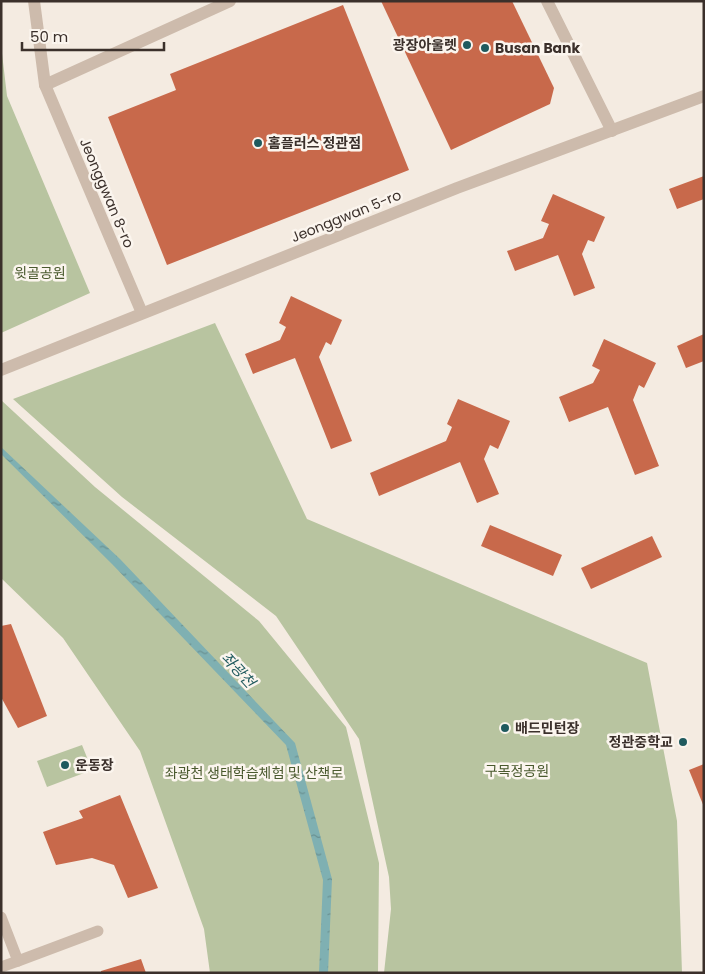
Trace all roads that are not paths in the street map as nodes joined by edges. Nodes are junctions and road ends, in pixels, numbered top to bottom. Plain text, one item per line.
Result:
1 (34, 1) edge
2 (230, 1) edge
3 (547, 1) edge
4 (45, 85) junction
5 (704, 96) edge
6 (612, 130) junction
7 (142, 313) junction
8 (1, 370) edge
9 (1, 917) edge
10 (98, 930) dead end
11 (18, 961) junction
12 (1, 967) edge

1 - 4 street, Jeonggwan 8-ro
2 - 4 street
3 - 6 street
4 - 7 street, Jeonggwan 8-ro
5 - 6 street, Jeonggwan 5-ro
6 - 7 street, Jeonggwan 5-ro
7 - 8 street, Jeonggwan 5-ro
9 - 11 lane
10 - 11 lane
11 - 12 lane

